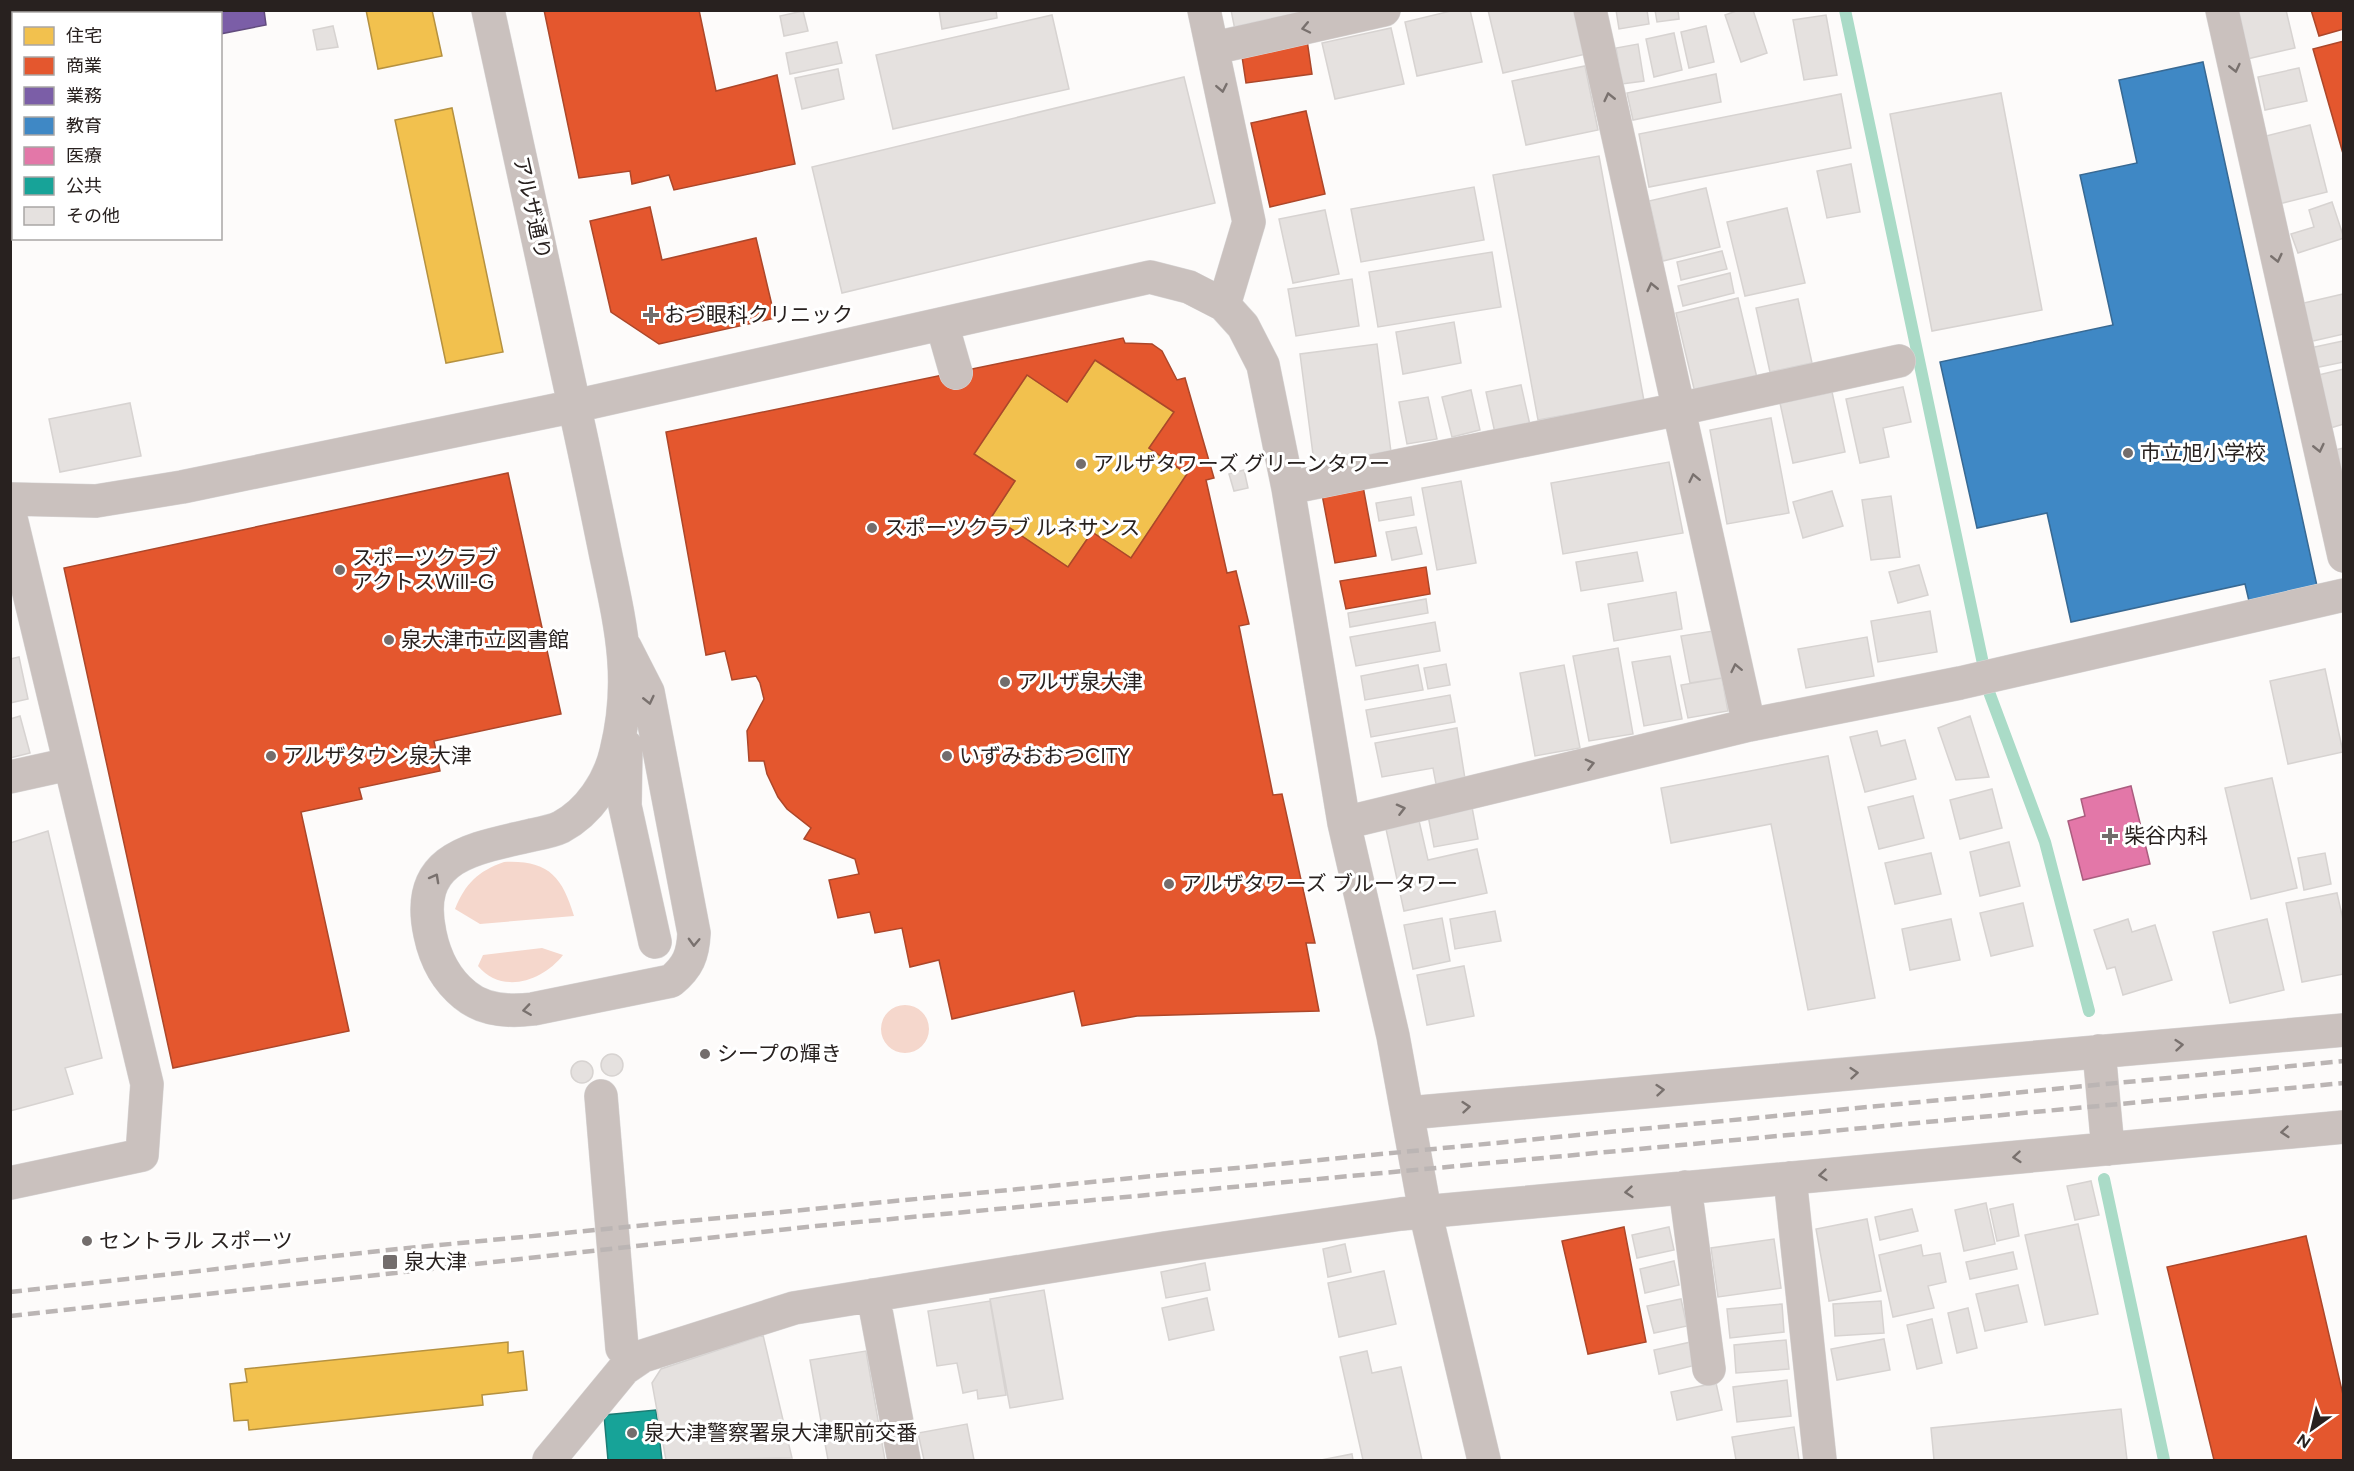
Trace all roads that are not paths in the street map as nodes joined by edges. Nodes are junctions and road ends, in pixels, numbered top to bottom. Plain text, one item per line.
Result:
1 (488, 10) edge
2 (1204, 10) edge
3 (1384, 10) edge
4 (1590, 10) edge
5 (2222, 10) edge
6 (1214, 48) junction
7 (1224, 305) junction
8 (942, 324) junction
9 (1899, 361) dead end
10 (956, 373) dead end
11 (575, 406) junction
12 (1679, 409) junction
13 (1288, 488) junction
14 (10, 499) edge
15 (10, 514) edge
16 (2343, 556) edge
17 (2343, 595) edge
18 (625, 648) junction
19 (626, 696) junction
20 (1749, 725) junction
21 (69, 764) junction
22 (10, 777) edge
23 (1344, 823) junction
24 (655, 942) dead end
25 (2343, 1030) edge
26 (2099, 1051) junction
27 (601, 1096) dead end
28 (1408, 1113) junction
29 (2343, 1127) edge
30 (2108, 1149) junction
31 (1790, 1178) junction
32 (10, 1183) edge
33 (1685, 1187) junction
34 (1425, 1211) junction
35 (873, 1296) junction
36 (622, 1348) dead end
37 (1709, 1369) dead end
38 (549, 1461) edge
39 (904, 1461) edge
40 (1484, 1461) edge
41 (1820, 1461) edge

1 - 11 street, アルザ通り
2 - 6 street
3 -> 6 street
12 -> 4 street
5 -> 16 street
6 -> 7 street
7 - 8 street
7 - 13 street
8 - 10 street
8 - 11 street
9 - 12 street
11 - 14 street
11 - 18 street, アルザ通り
12 - 13 street
20 -> 12 street
13 - 23 street
15 - 21 street
17 - 20 street
18 - 19 street
18 -> 19 street
19 - 24 street
23 -> 20 street
21 - 22 street
21 - 32 street
23 - 28 street
26 -> 25 street
28 -> 26 street
26 - 30 street
27 - 36 street
28 - 34 street
29 -> 30 street
30 -> 31 street
31 - 33 street
31 - 41 street
33 -> 34 street
33 - 37 street
34 - 35 street
34 - 40 street
35 - 38 street
35 - 39 street

